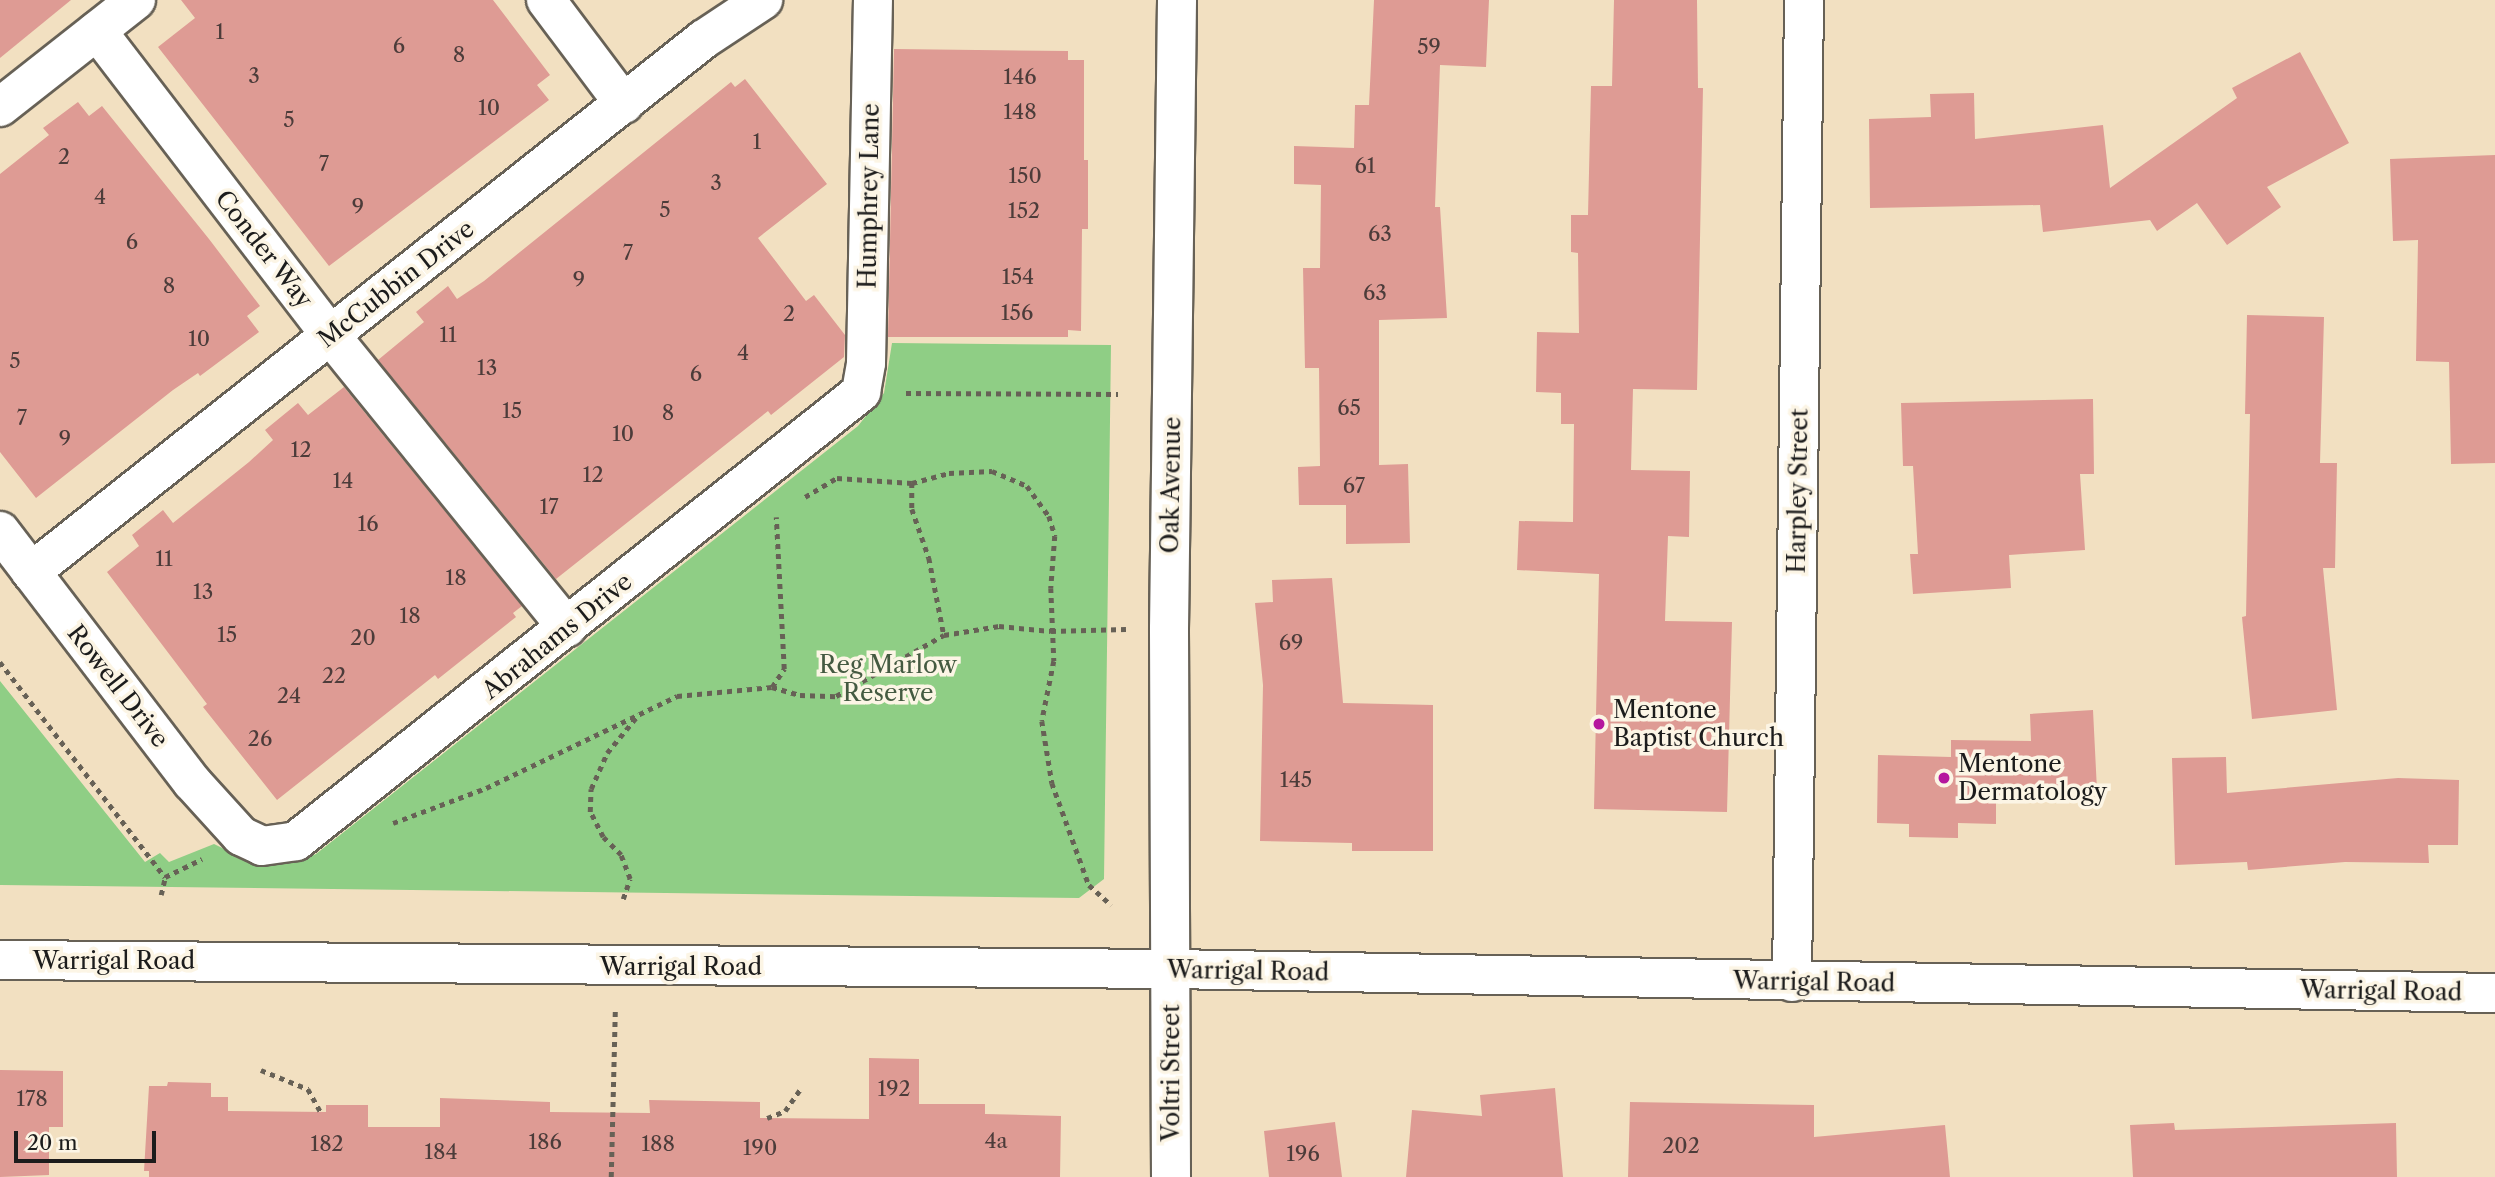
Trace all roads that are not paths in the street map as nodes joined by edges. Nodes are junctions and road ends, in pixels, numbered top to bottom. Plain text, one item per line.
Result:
1 (136, 0) edge
2 (546, 0) edge
3 (763, 0) edge
4 (873, 0) edge
5 (1177, 0) edge
6 (1804, 0) edge
7 (97, 31) junction
8 (624, 104) junction
9 (0, 107) edge
10 (331, 336) junction
11 (861, 392) joint
12 (0, 531) edge
13 (31, 572) junction
14 (567, 627) junction
15 (242, 836) joint
16 (0, 960) edge
17 (1171, 969) junction
18 (1792, 982) junction
19 (2495, 993) edge
20 (1171, 1177) edge

1 - 7 main road
2 - 8 main road
3 - 8 main road, McCubbin Drive
4 - 11 main road, Humphrey Lane
5 - 17 main road, Oak Avenue
6 - 18 main road, Harpley Street
7 - 9 main road
7 - 10 main road, Conder Way
8 - 10 main road, McCubbin Drive
10 - 13 main road, McCubbin Drive
10 - 14 main road, Conder Way
11 - 14 main road, Abrahams Drive
12 - 13 main road, Rowell Drive
13 - 15 main road, Rowell Drive
14 - 15 main road, Abrahams Drive
16 - 17 main road, Warrigal Road
17 - 18 main road, Warrigal Road
17 - 20 main road, Voltri Street
18 - 19 main road, Warrigal Road

